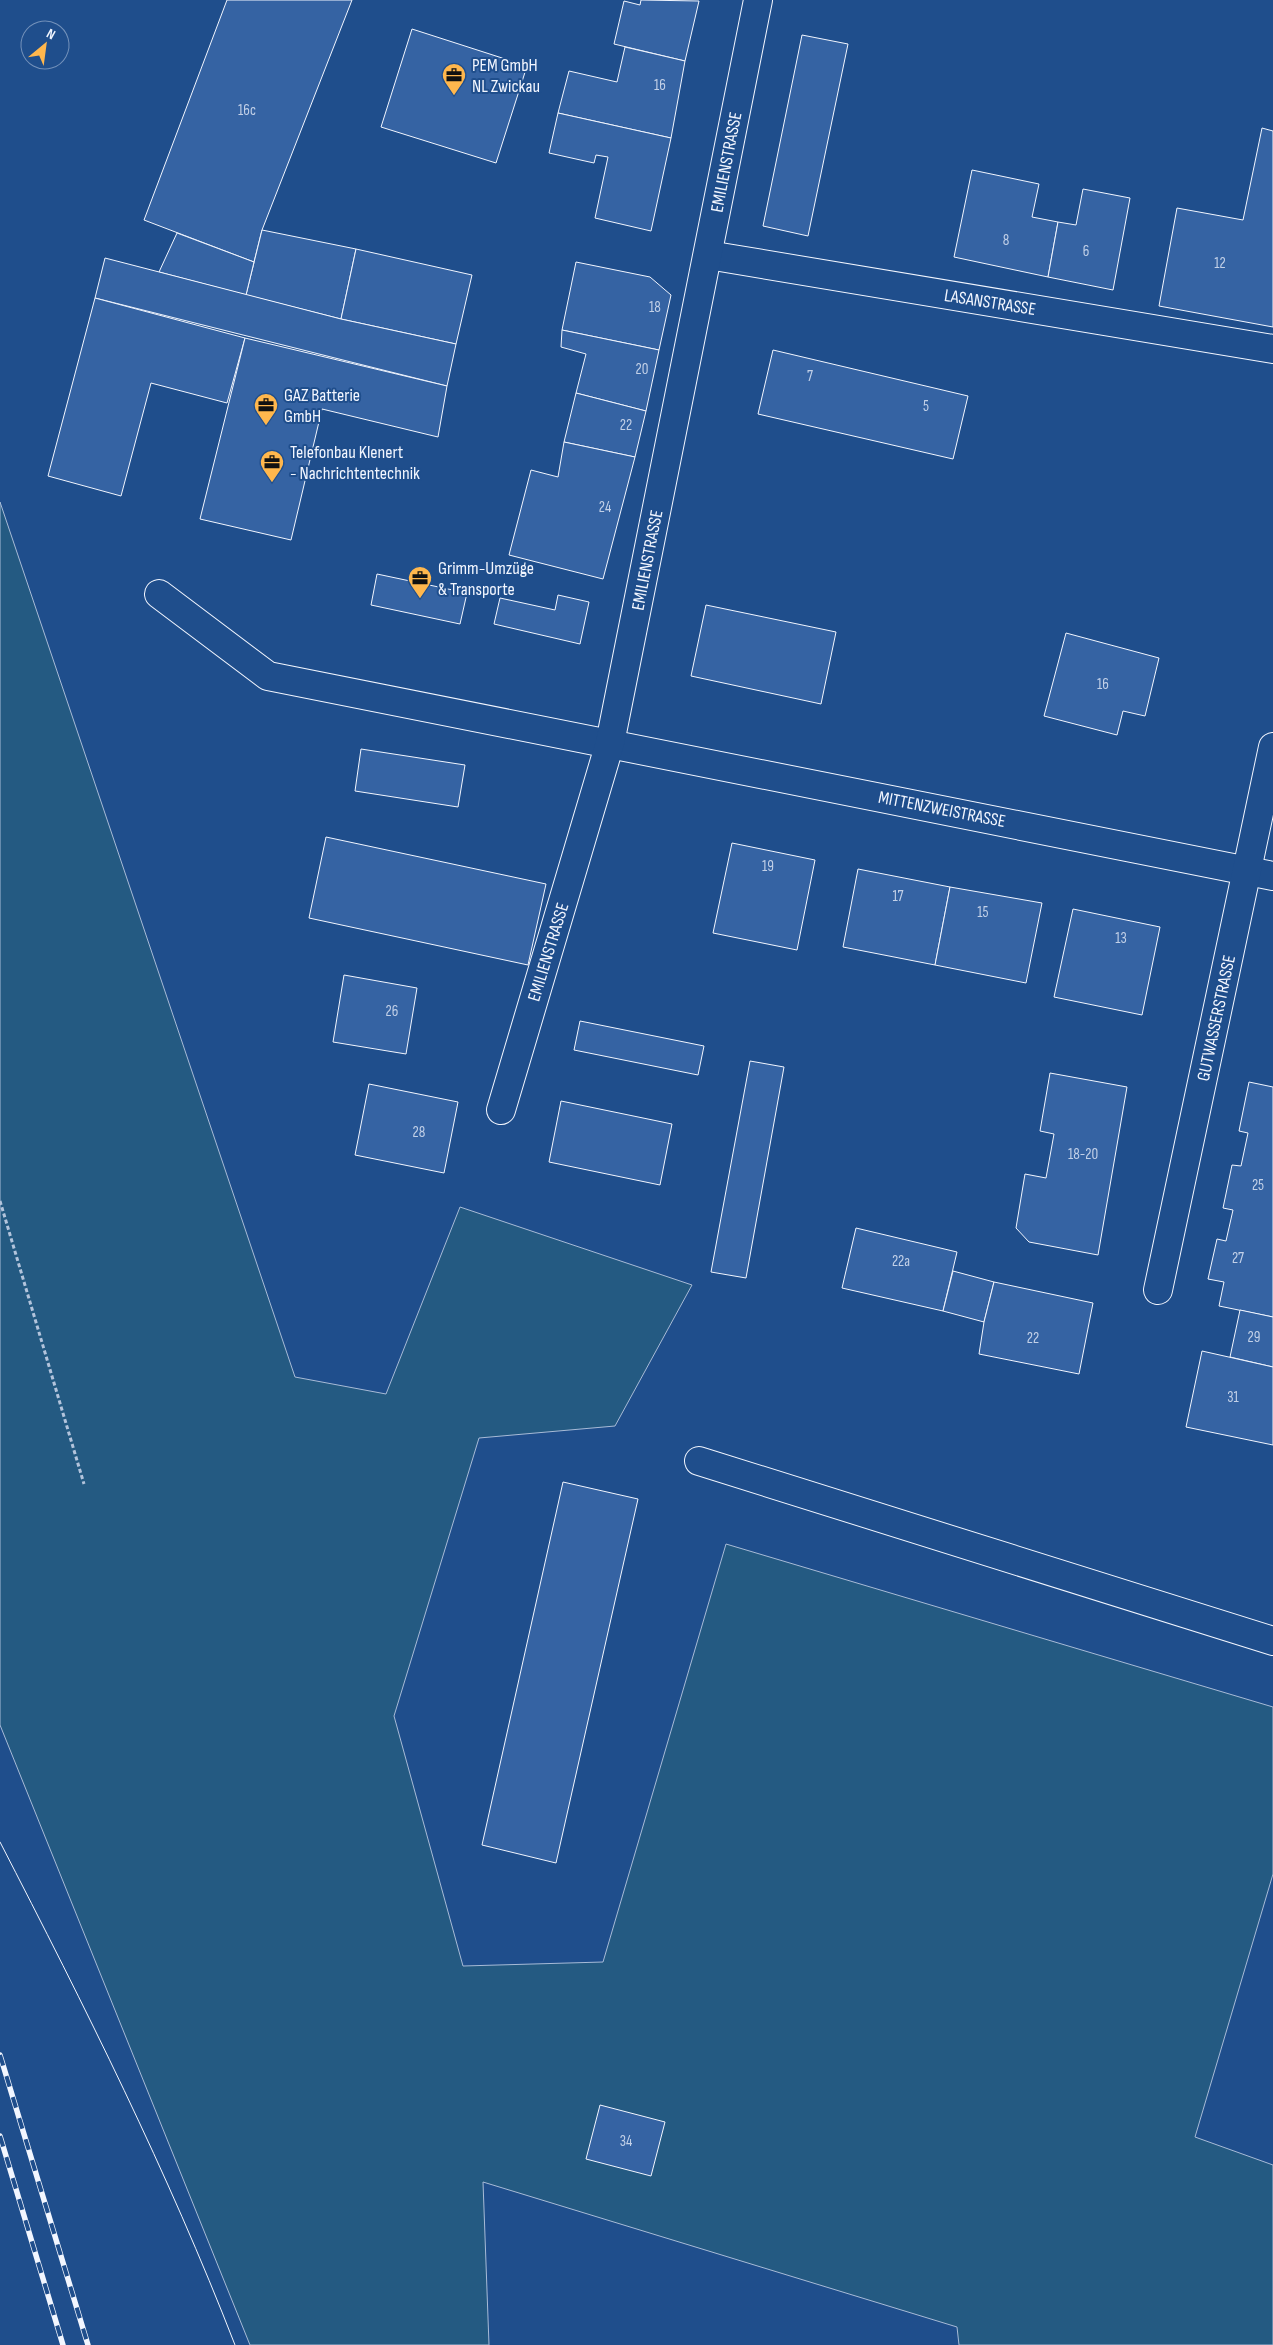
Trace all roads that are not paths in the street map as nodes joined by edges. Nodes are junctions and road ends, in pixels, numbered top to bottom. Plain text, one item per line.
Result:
1 (758, 0) edge
2 (708, 255) junction
3 (1273, 349) edge
4 (160, 594) dead end
5 (610, 743) junction
6 (1273, 747) edge
7 (1260, 873) edge
8 (501, 1110) dead end
9 (1158, 1290) dead end
10 (699, 1461) dead end
11 (1273, 1641) edge

1 - 2 street, EMILIENSTRASSE
2 - 3 street, LASANSTRASSE
2 - 5 street, EMILIENSTRASSE
4 - 5 street, MITTENZWEISTRASSE
5 - 7 street, MITTENZWEISTRASSE
5 - 8 street, EMILIENSTRASSE
6 - 7 street, GUTWASSERSTRASSE
7 - 9 street, GUTWASSERSTRASSE
10 - 11 street

